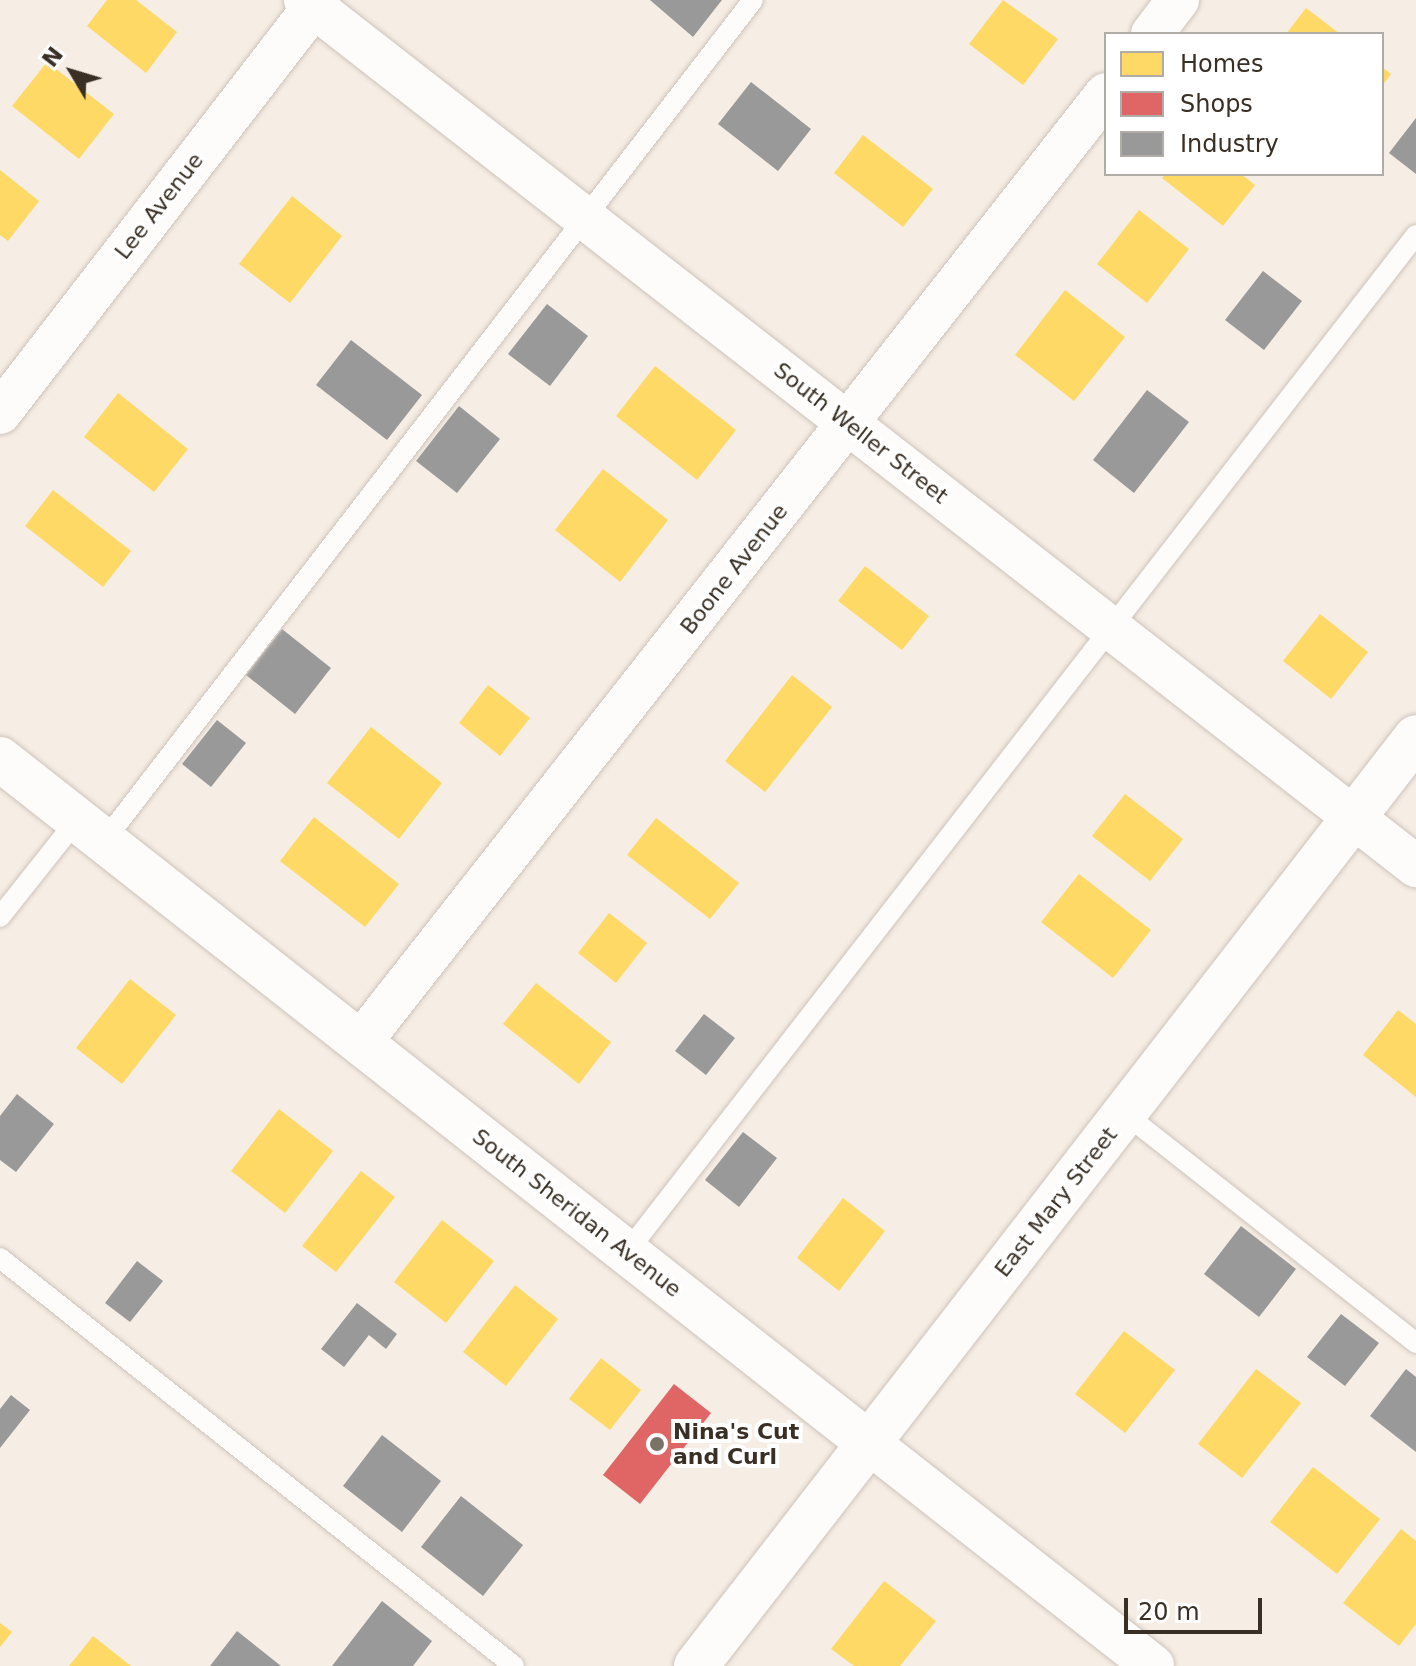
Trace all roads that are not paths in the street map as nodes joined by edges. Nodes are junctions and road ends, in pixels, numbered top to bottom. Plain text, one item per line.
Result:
1 (753, 0) edge
2 (1178, 0) edge
3 (313, 2) edge
4 (1154, 32) edge
5 (1104, 97) edge
6 (586, 218) junction
7 (1416, 235) edge
8 (0, 413) edge
9 (848, 423) junction
10 (1111, 628) junction
11 (1416, 737) edge
12 (0, 759) edge
13 (1354, 817) junction
14 (90, 830) junction
15 (1416, 866) edge
16 (0, 917) edge
17 (360, 1043) junction
18 (1124, 1113) junction
19 (627, 1252) junction
20 (0, 1258) edge
21 (1416, 1343) edge
22 (869, 1443) junction
23 (514, 1666) edge
24 (696, 1666) edge
25 (1153, 1666) edge

1 - 6 lane
2 - 4 street
3 - 6 street, South Weller Street
3 - 8 street, Lee Avenue
5 - 9 street, Boone Avenue
6 - 9 street, South Weller Street
6 - 14 lane
7 - 10 lane
9 - 10 street, South Weller Street
9 - 17 street, Boone Avenue
10 - 13 street, South Weller Street
10 - 19 lane
11 - 13 main road, East Mary Street
12 - 14 main road, South Sheridan Avenue
13 - 15 street, South Weller Street
13 - 18 main road, East Mary Street
14 - 16 lane
14 - 17 main road, South Sheridan Avenue
17 - 19 main road, South Sheridan Avenue
18 - 21 lane
18 - 22 main road, East Mary Street
19 - 22 main road, South Sheridan Avenue
20 - 23 lane
22 - 24 main road, East Mary Street
22 - 25 street, South Sheridan Avenue

